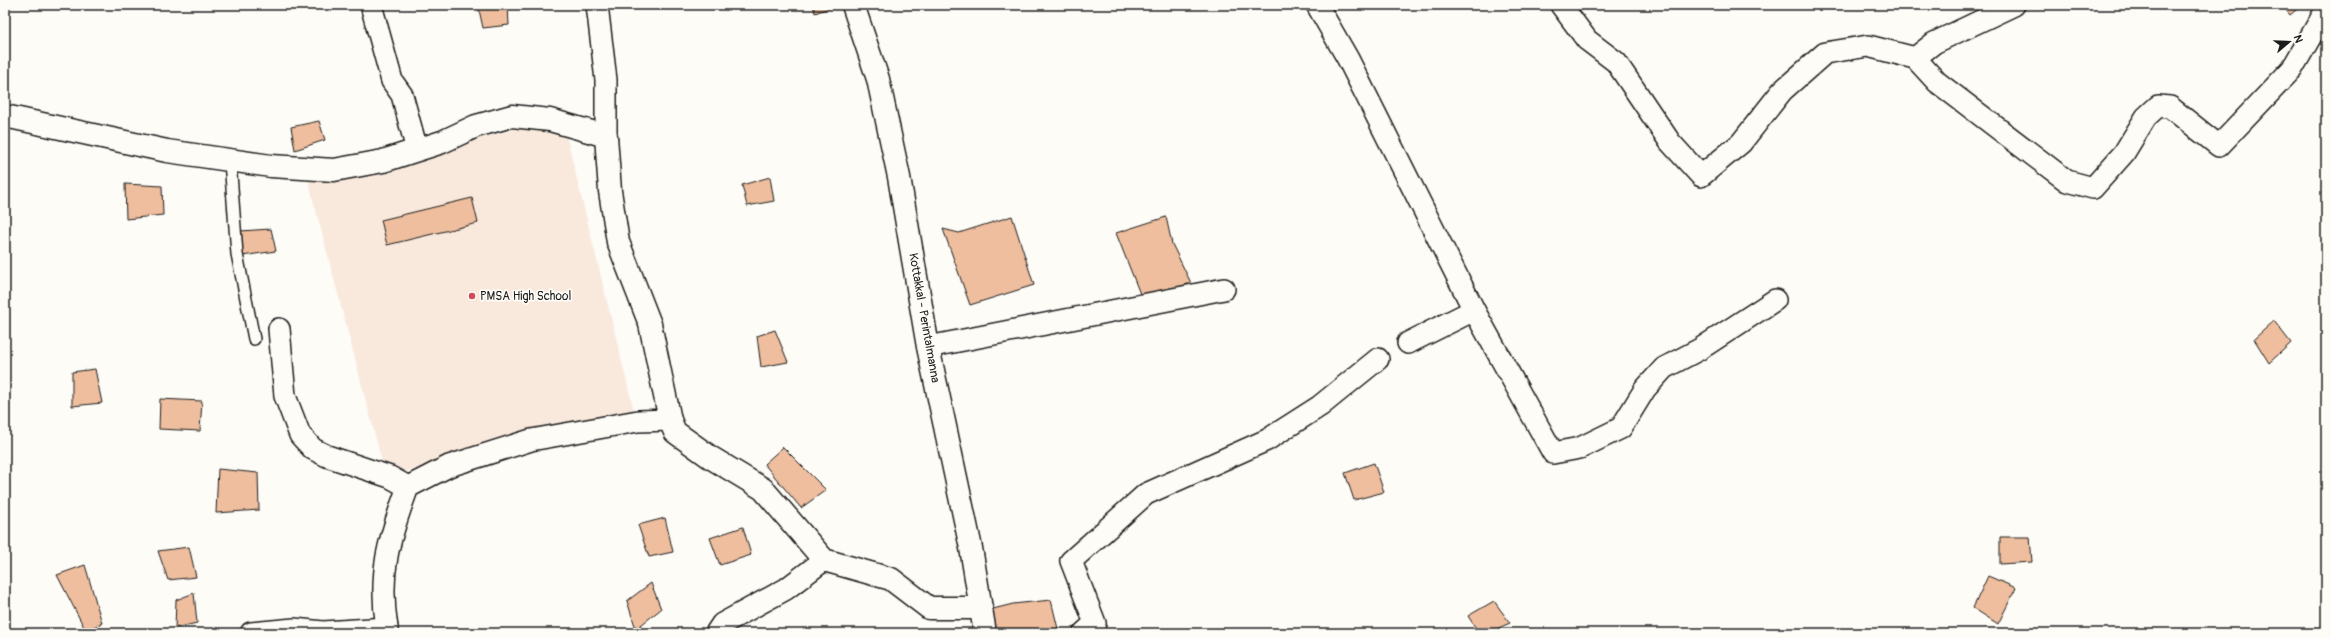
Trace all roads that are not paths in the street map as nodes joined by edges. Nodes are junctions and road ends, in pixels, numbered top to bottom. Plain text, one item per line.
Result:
1 (372, 5) edge
2 (598, 5) edge
3 (853, 5) edge
4 (1317, 5) edge
5 (1562, 5) edge
6 (2014, 5) edge
7 (2326, 10) edge
8 (1915, 58) junction
9 (5, 116) edge
10 (606, 136) junction
11 (417, 150) junction
12 (230, 161) junction
13 (1224, 290) dead end
14 (1775, 300) dead end
15 (1474, 310) junction
16 (279, 329) dead end
17 (254, 339) dead end
18 (1408, 343) dead end
19 (928, 346) junction
20 (1378, 359) dead end
21 (670, 420) junction
22 (408, 487) junction
23 (824, 560) junction
24 (981, 608) junction
25 (386, 630) edge
26 (251, 633) edge
27 (716, 633) edge
28 (985, 633) edge
29 (1084, 633) edge

1 - 11 street
2 - 10 street
3 - 19 street, Kottakkal - Perintalmanna
4 - 15 street
5 - 8 street
6 - 8 street
7 - 8 street
9 - 12 street
10 - 11 street
10 - 21 street
11 - 12 street
12 - 17 lane
13 - 19 street
14 - 15 street
15 - 18 street
16 - 22 street
19 - 24 street, Kottakkal - Perintalmanna
20 - 29 street
21 - 22 street
21 - 23 street
22 - 25 street
23 - 24 street
23 - 27 street
24 - 28 street, Kottakkal - Perintalmanna
25 - 26 street

